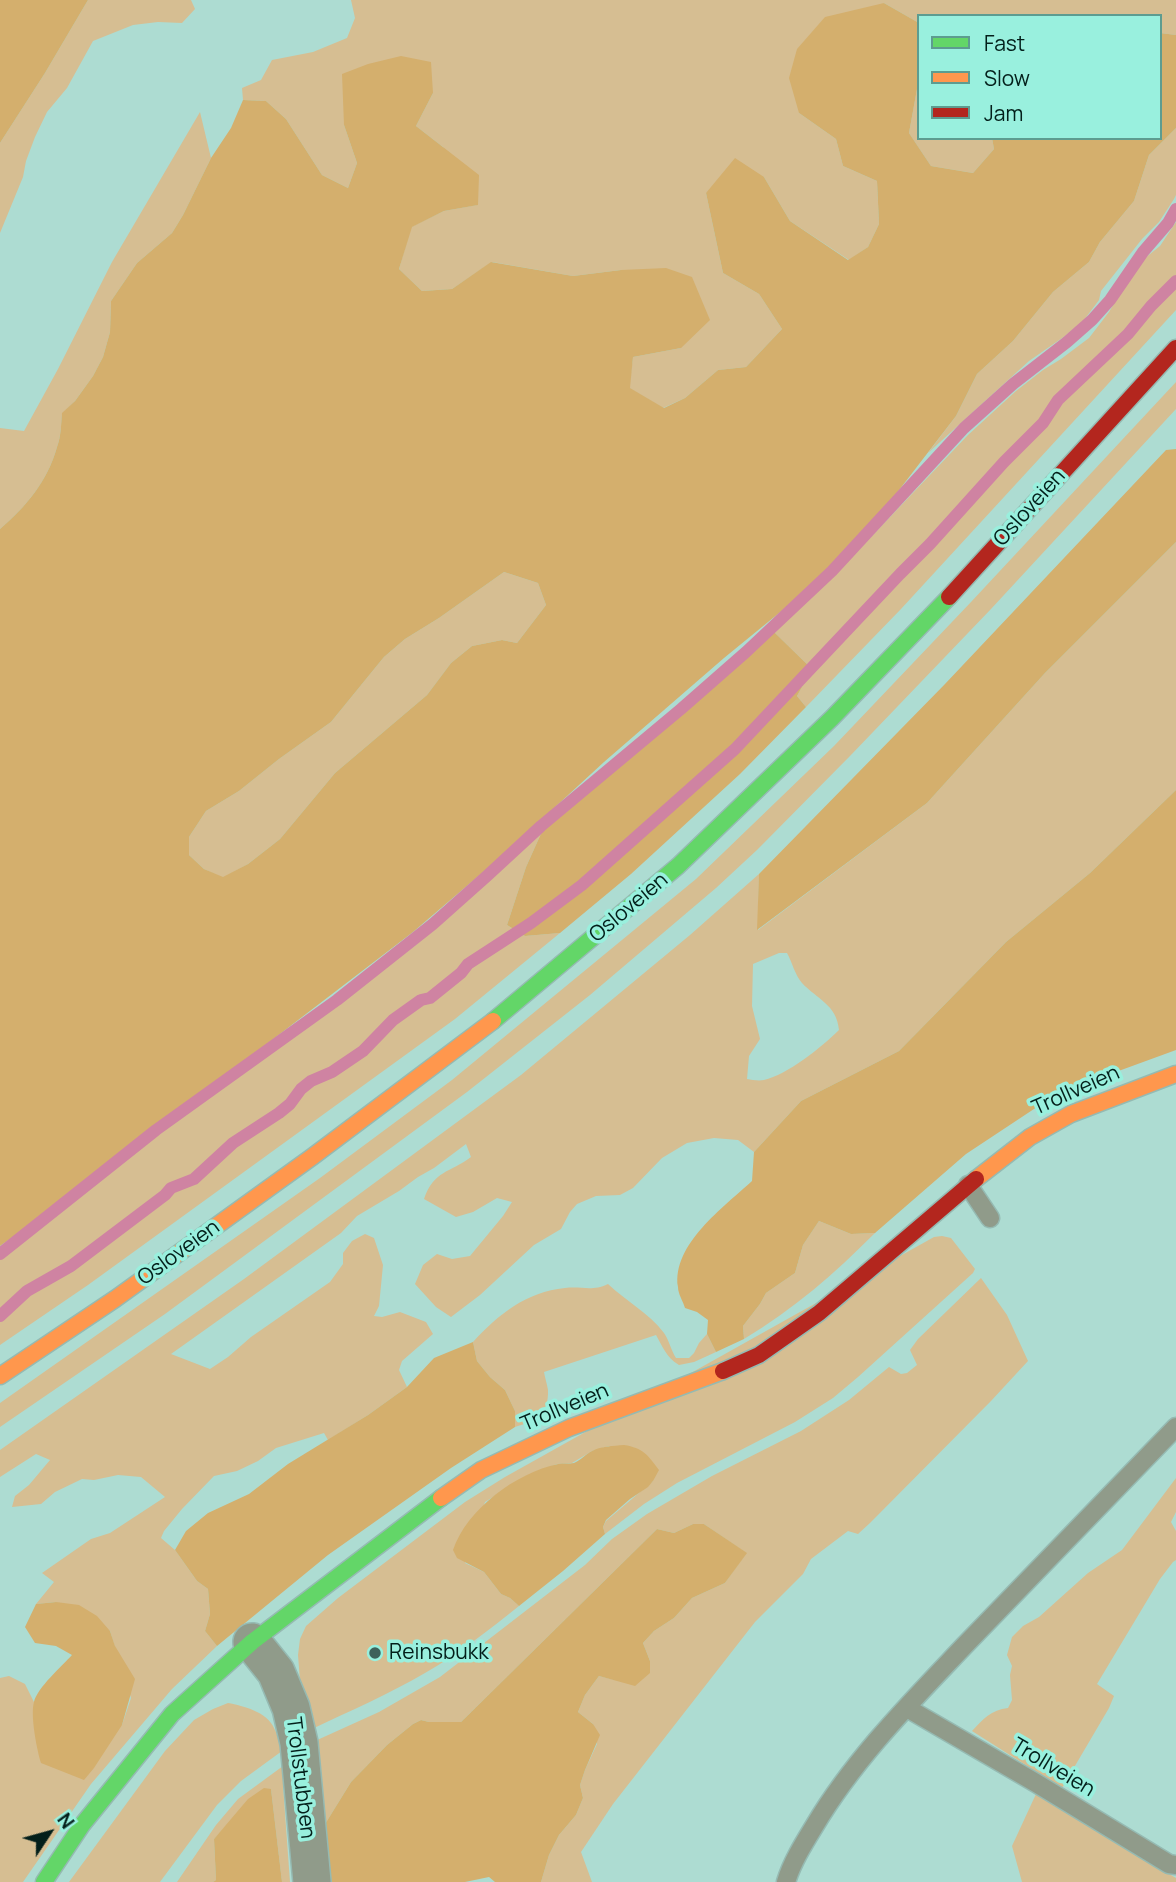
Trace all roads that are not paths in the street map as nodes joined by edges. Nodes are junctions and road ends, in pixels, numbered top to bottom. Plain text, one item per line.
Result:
1 (1176, 348) edge
2 (1176, 1074) edge
3 (968, 1185) junction
4 (990, 1218) dead end
5 (0, 1376) edge
6 (1176, 1427) edge
7 (252, 1642) junction
8 (907, 1708) junction
9 (1176, 1865) edge
10 (44, 1882) edge
11 (312, 1882) edge
12 (786, 1882) edge

1 - 5 main road, Osloveien
2 - 3 main road, Trollveien
3 - 4 lane
3 - 7 main road, Trollveien
6 - 8 lane
7 - 10 main road, Trollveien
7 - 11 street, Trollstubben
8 - 9 lane, Trollveien
8 - 12 lane

